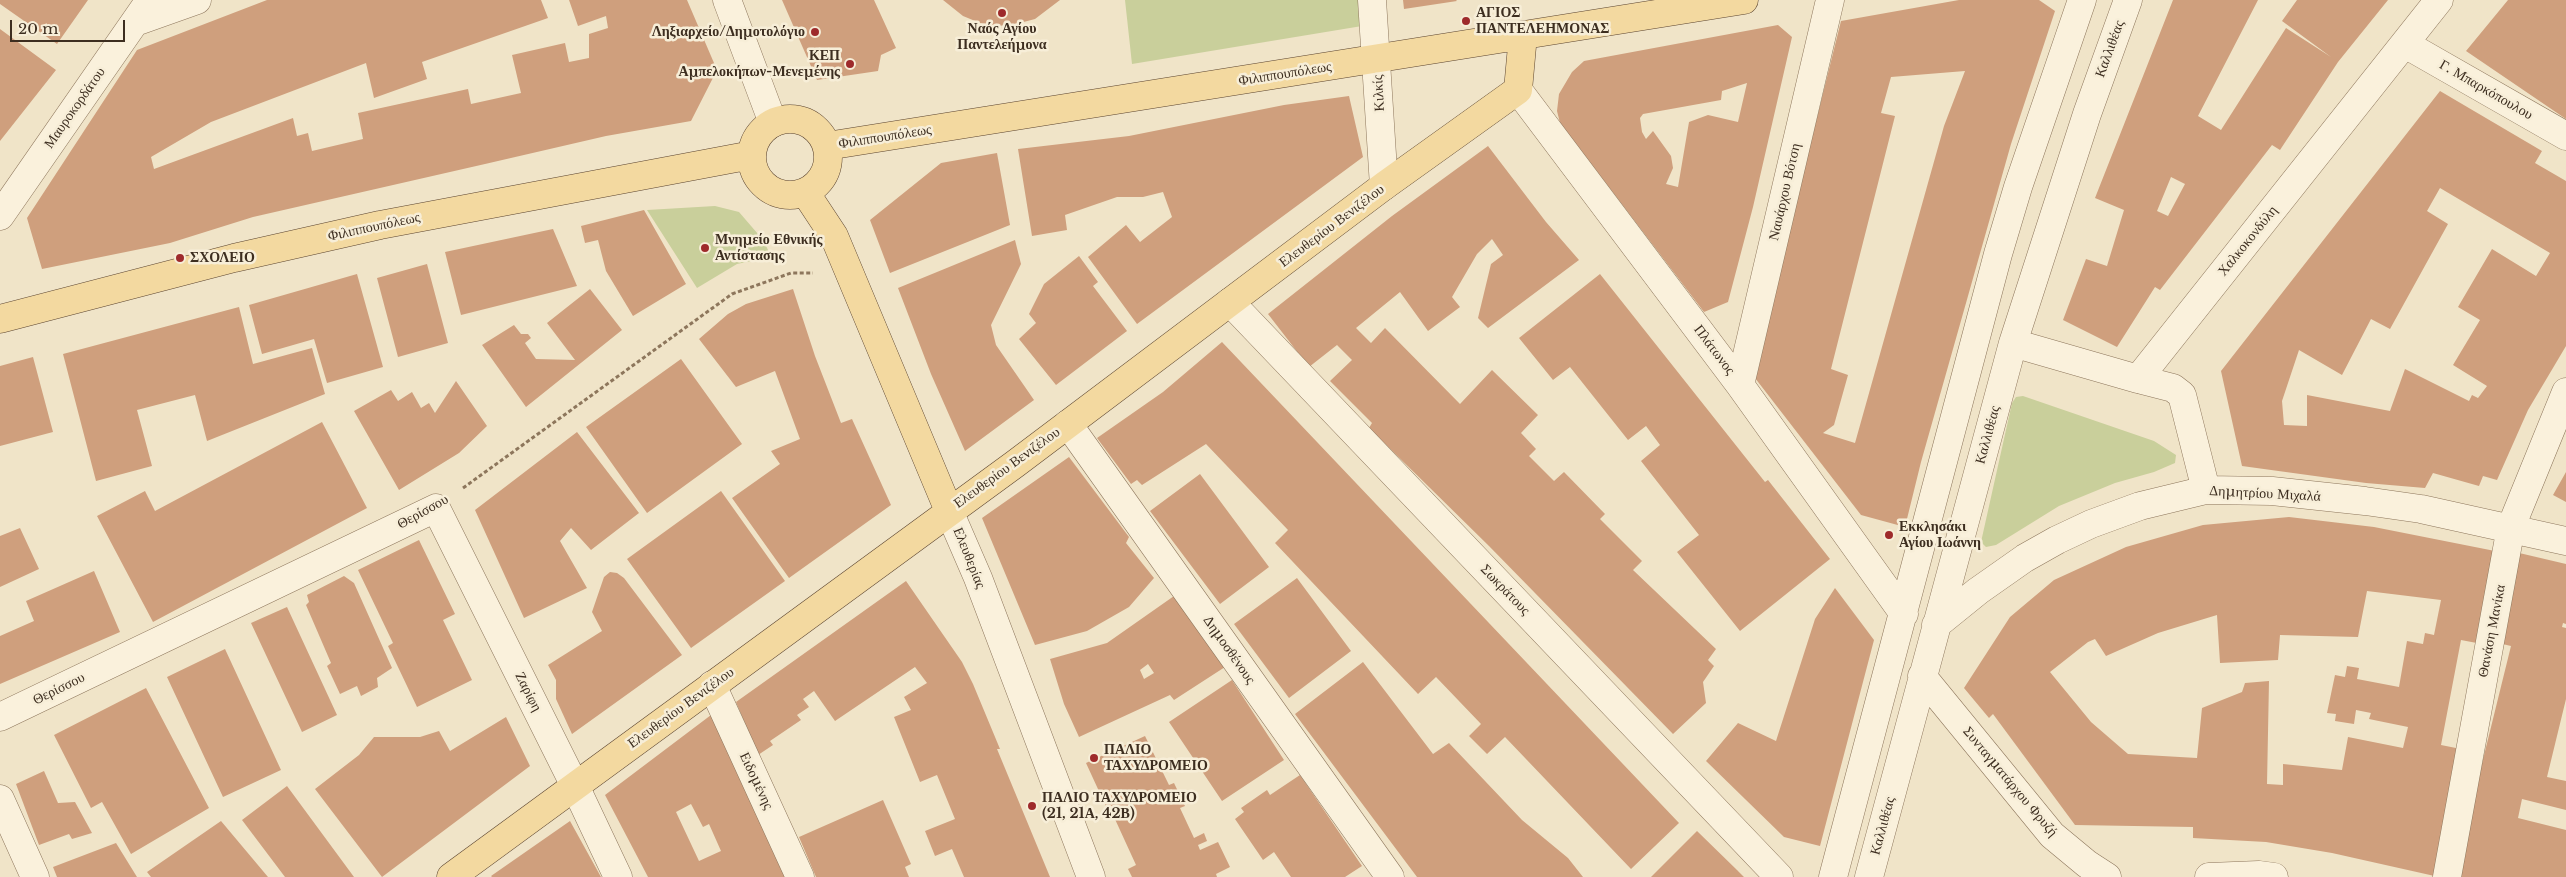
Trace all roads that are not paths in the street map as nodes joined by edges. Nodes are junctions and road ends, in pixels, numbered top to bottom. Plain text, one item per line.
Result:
1 (198, 0) edge
2 (727, 0) edge
3 (1372, 0) edge
4 (1744, 0) edge
5 (1830, 0) edge
6 (2082, 0) edge
7 (2128, 0) edge
8 (2439, 0) edge
9 (142, 11) edge
10 (1523, 35) junction
11 (2406, 44) junction
12 (1377, 59) junction
13 (1518, 90) junction
14 (773, 123) junction
15 (2566, 136) edge
16 (827, 146) junction
17 (752, 155) junction
18 (1384, 186) junction
19 (805, 192) junction
20 (0, 216) edge
21 (1230, 302) junction
22 (0, 319) edge
23 (2013, 343) junction
24 (2138, 379) junction
25 (1740, 385) junction
26 (2566, 392) edge
27 (1068, 424) junction
28 (2206, 490) junction
29 (436, 508) joint
30 (949, 511) junction
31 (2511, 527) junction
32 (2566, 541) edge
33 (1904, 614) junction
34 (1936, 625) junction
35 (1922, 676) junction
36 (712, 686) junction
37 (0, 717) edge
38 (575, 786) junction
39 (0, 799) edge
40 (35, 877) edge
41 (451, 877) edge
42 (618, 877) edge
43 (800, 877) edge
44 (1091, 877) edge
45 (1390, 877) edge
46 (1780, 877) edge
47 (1833, 877) edge
48 (1869, 877) edge
49 (2107, 877) edge
50 (2209, 877) edge
51 (2274, 877) edge
52 (2446, 877) edge

1 - 9 street
2 - 14 street
3 - 12 street, Κιλκίς
4 - 10 main road, Φιλιππουπόλεως
5 - 25 street, Ναυάρχου Βότση
6 - 33 street
7 - 23 street, Καλλιθέας
8 - 11 street, Χαλκοκονδύλη
9 - 20 street, Μαυροκορδάτου
10 - 12 main road, Φιλιππουπόλεως
10 - 13 main road
11 - 15 street, Γ. Μπαρκόπουλου
11 - 24 street, Χαλκοκονδύλη
12 - 16 main road, Φιλιππουπόλεως
12 - 18 street, Κιλκίς
13 - 18 main road, Ελευθερίου Βενιζέλου
13 - 25 street, Πλάτωνος
14 - 16 main road
14 - 17 main road
16 - 19 main road
17 - 19 main road
17 - 22 main road, Φιλιππουπόλεως
18 - 21 main road, Ελευθερίου Βενιζέλου
19 - 30 main road, Ελευθερίας
21 - 27 main road, Ελευθερίου Βενιζέλου
21 - 46 street, Σωκράτους
23 - 24 street
23 - 34 street, Καλλιθέας
24 - 28 street
25 - 33 street, Πλάτωνος
26 - 31 street, Θανάση Μανίκα
27 - 30 main road, Ελευθερίου Βενιζέλου
27 - 45 street, Δημοσθένους
28 - 31 street, Δημητρίου Μιχαλά
28 - 34 street, Δημητρίου Μιχαλά
29 - 37 street, Θερίσσου
29 - 38 street, Ζαρίφη
30 - 36 main road, Ελευθερίου Βενιζέλου
30 - 44 street, Ελευθερίας
31 - 32 street, Δημητρίου Μιχαλά
31 - 52 street, Θανάση Μανίκα
33 - 47 street
34 - 35 street, Καλλιθέας
35 - 48 street, Καλλιθέας
35 - 49 street, Συνταγματάρχου Φρυζή
36 - 38 main road, Ελευθερίου Βενιζέλου
36 - 43 street, Ειδομένης
38 - 41 main road, Ελευθερίου Βενιζέλου
38 - 42 street, Ζαρίφη
39 - 40 street
50 - 51 street

